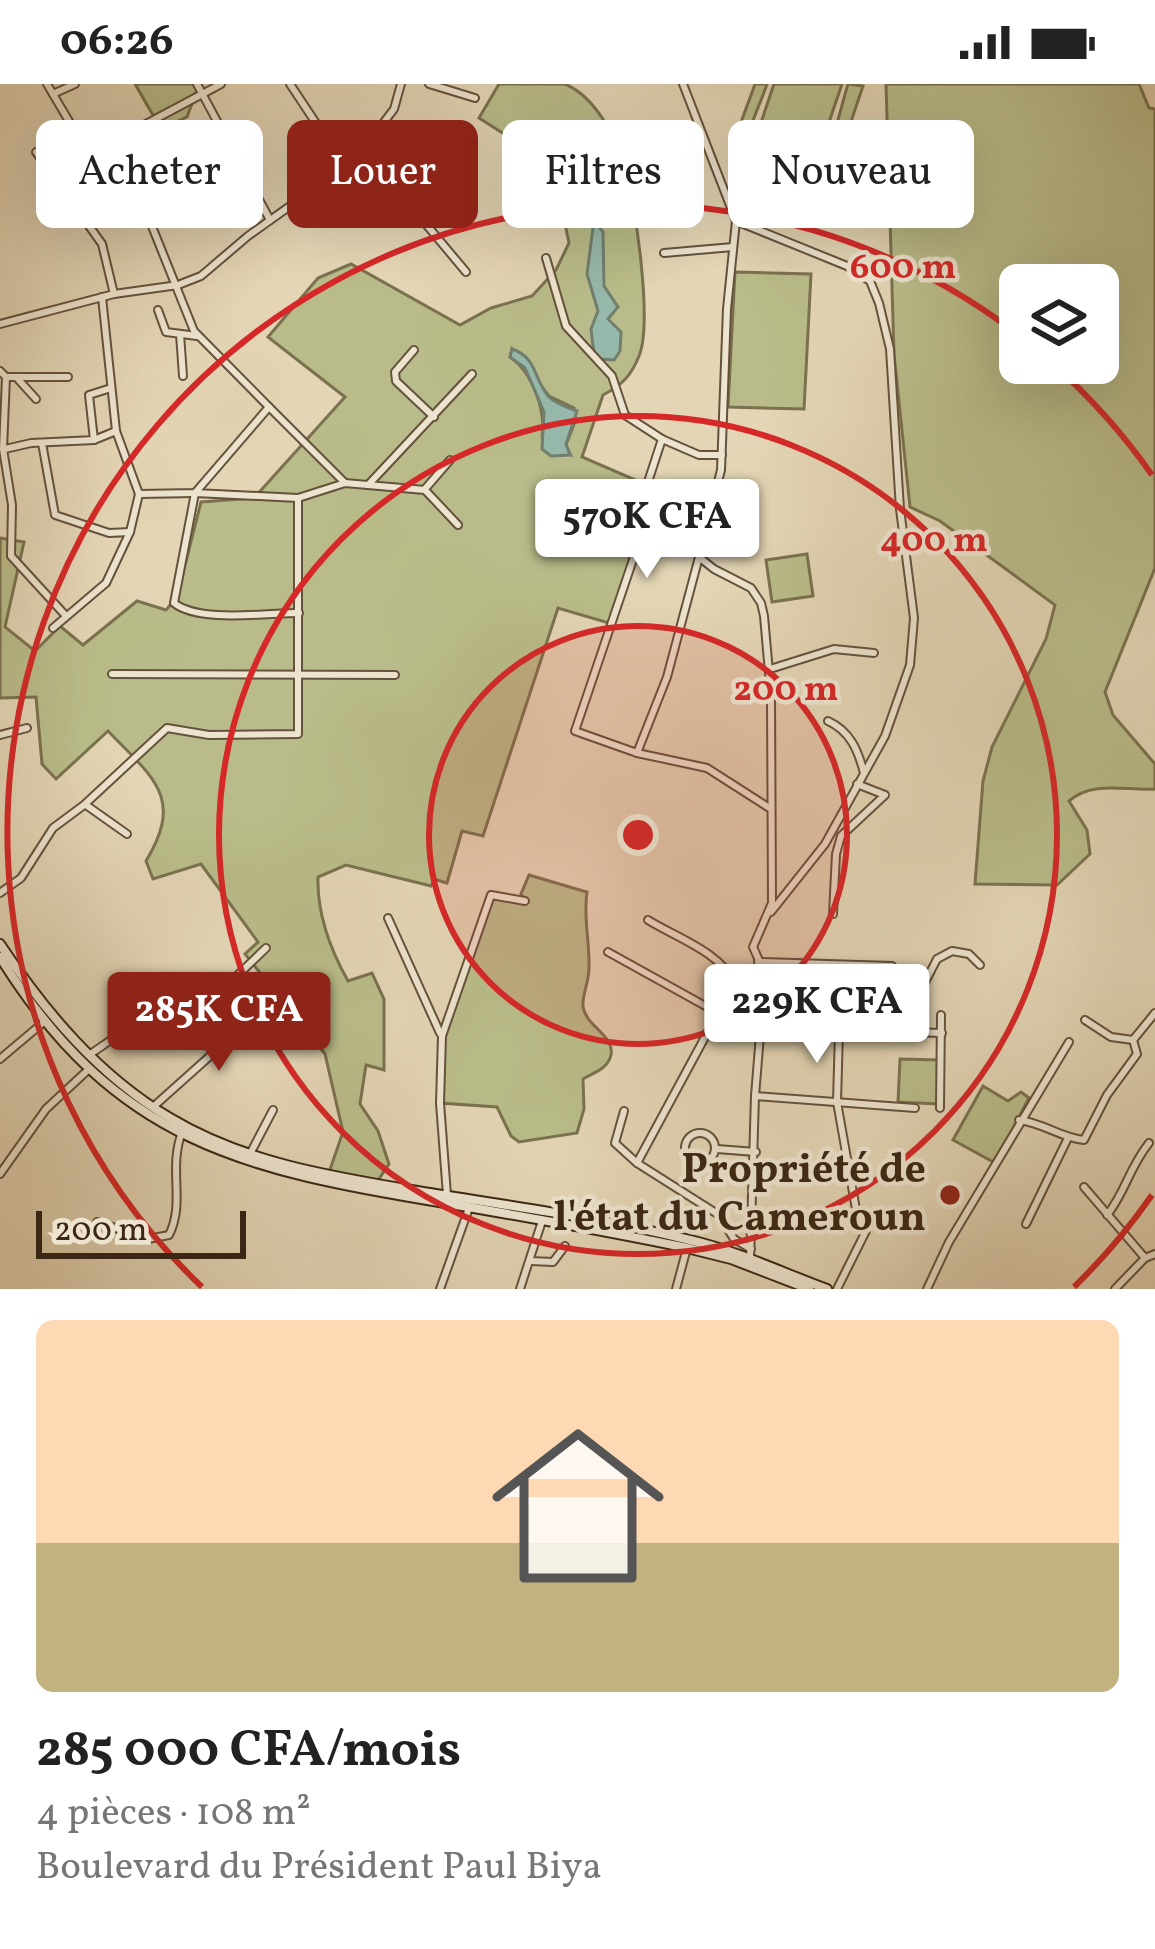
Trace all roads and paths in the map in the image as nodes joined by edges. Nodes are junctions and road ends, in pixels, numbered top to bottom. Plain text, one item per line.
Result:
1 (47, 84) edge
2 (75, 84) edge
3 (197, 84) edge
4 (220, 84) edge
5 (290, 84) edge
6 (401, 84) edge
7 (429, 84) edge
8 (683, 84) edge
9 (53, 94) junction
10 (203, 95) junction
11 (475, 98) dead end
12 (154, 120) edge
13 (314, 120) edge
14 (386, 120) edge
15 (728, 200) edge
16 (287, 209) edge
17 (271, 220) junction
18 (90, 228) edge
19 (429, 228) edge
20 (735, 228) edge
21 (752, 228) edge
22 (733, 247) junction
23 (664, 253) dead end
24 (546, 258) dead end
25 (466, 272) dead end
26 (178, 285) junction
27 (114, 294) junction
28 (102, 297) junction
29 (158, 310) dead end
30 (0, 323) edge
31 (180, 334) junction
32 (197, 336) junction
33 (414, 350) dead end
34 (3, 374) edge
35 (472, 374) dead end
36 (68, 376) dead end
37 (182, 376) dead end
38 (17, 378) junction
39 (111, 388) junction
40 (36, 399) dead end
41 (269, 407) junction
42 (434, 417) junction
43 (116, 431) junction
44 (94, 440) junction
45 (662, 440) junction
46 (42, 442) junction
47 (1, 450) edge
48 (722, 455) junction
49 (450, 460) dead end
50 (345, 483) junction
51 (369, 484) junction
52 (424, 490) junction
53 (195, 493) junction
54 (139, 494) junction
55 (298, 498) junction
56 (458, 525) dead end
57 (130, 532) junction
58 (699, 557) junction
59 (299, 613) junction
60 (66, 616) junction
61 (53, 628) dead end
62 (874, 652) dead end
63 (770, 669) junction
64 (112, 674) dead end
65 (395, 675) dead end
66 (297, 676) junction
67 (828, 722) dead end
68 (27, 728) dead end
69 (0, 735) edge
70 (637, 753) junction
71 (864, 773) junction
72 (857, 784) junction
73 (84, 805) junction
74 (771, 809) junction
75 (128, 834) dead end
76 (0, 893) edge
77 (525, 901) dead end
78 (771, 912) junction
79 (832, 914) dead end
80 (388, 919) dead end
81 (648, 920) dead end
82 (0, 944) edge
83 (266, 948) dead end
84 (608, 952) dead end
85 (0, 957) edge
86 (758, 962) junction
87 (980, 965) dead end
88 (899, 992) junction
89 (718, 1013) junction
90 (1155, 1013) edge
91 (257, 1014) dead end
92 (941, 1015) dead end
93 (1085, 1020) dead end
94 (45, 1022) junction
95 (815, 1029) dead end
96 (839, 1031) junction
97 (896, 1032) junction
98 (942, 1033) junction
99 (442, 1036) junction
100 (1133, 1040) junction
101 (1069, 1042) dead end
102 (89, 1055) junction
103 (0, 1059) edge
104 (89, 1069) junction
105 (755, 1096) junction
106 (837, 1102) junction
107 (154, 1107) junction
108 (915, 1108) dead end
109 (940, 1108) dead end
110 (273, 1110) dead end
111 (625, 1111) dead end
112 (1019, 1120) junction
113 (182, 1130) junction
114 (1068, 1138) junction
115 (1149, 1143) dead end
116 (716, 1149) junction
117 (756, 1152) junction
118 (250, 1154) junction
119 (637, 1163) junction
120 (0, 1174) edge
121 (1084, 1187) dead end
122 (447, 1196) junction
123 (469, 1208) junction
124 (1107, 1215) junction
125 (542, 1221) junction
126 (97, 1222) dead end
127 (1026, 1223) dead end
128 (565, 1246) dead end
129 (687, 1248) junction
130 (1152, 1257) edge
131 (750, 1258) junction
132 (531, 1261) junction
133 (803, 1288) edge
134 (440, 1289) edge
135 (520, 1289) edge
136 (676, 1289) edge
137 (826, 1289) edge
138 (837, 1289) edge
139 (928, 1289) edge
140 (1115, 1289) edge

1 - 9 street
2 - 9 street
3 - 10 street
4 - 10 street
5 - 13 street
6 - 14 street
7 - 11 street
8 - 15 street
9 - 26 street
10 - 12 street
10 - 17 street
16 - 17 street
17 - 26 street
18 - 27 street
19 - 25 street
20 - 22 street
21 - 71 street
22 - 23 street
22 - 48 street
24 - 45 street
26 - 27 street
26 - 32 street
27 - 28 street
28 - 30 street
28 - 39 street
29 - 31 street
31 - 32 street
31 - 37 street
32 - 41 street
33 - 42 street
34 - 38 street
34 - 47 street
35 - 42 street
36 - 38 street
38 - 40 street
39 - 43 street
39 - 44 street
41 - 50 street
41 - 53 street
42 - 51 street
43 - 44 street
43 - 54 street
44 - 46 street
45 - 48 street
45 - 70 street
46 - 47 street
46 - 57 street
47 - 60 street
48 - 58 street
49 - 52 street
50 - 51 street
50 - 55 street
51 - 52 street
52 - 56 street
53 - 54 street
53 - 55 street
53 - 59 street
54 - 57 street
55 - 59 street
57 - 60 street
58 - 63 street
58 - 70 street
59 - 66 street
60 - 61 street
62 - 63 street
63 - 74 street
64 - 66 street
65 - 66 street
66 - 73 street
67 - 71 street
68 - 69 street
70 - 74 street
71 - 72 street
72 - 78 street
72 - 79 street
73 - 75 street
73 - 76 street
74 - 78 street
77 - 99 street
78 - 86 street
80 - 99 street
81 - 89 street
82 - 102 main road
83 - 102 street
84 - 89 street
85 - 94 main road
86 - 88 street
86 - 105 street
87 - 88 street
88 - 97 street
89 - 119 street
90 - 100 street
91 - 107 street
92 - 98 street
93 - 100 street
94 - 103 street
94 - 104 main road
95 - 96 street
96 - 97 street
96 - 106 street
97 - 98 street
98 - 109 street
99 - 122 street
100 - 114 street
101 - 112 street
102 - 107 main road
104 - 113 main road
104 - 120 street
105 - 106 street
105 - 117 street
106 - 108 street
106 - 138 street
107 - 113 main road
110 - 118 street
111 - 119 street
112 - 114 street
112 - 139 street
113 - 118 main road
113 - 123 main road
113 - 126 street
114 - 127 street
115 - 124 street
116 - 116 street
116 - 117 street
117 - 131 street
118 - 122 main road
119 - 131 street
121 - 124 street
122 - 131 main road
123 - 125 main road
123 - 134 street
124 - 130 street
125 - 129 main road
125 - 132 street
128 - 132 street
129 - 131 main road
129 - 136 street
130 - 140 street
131 - 133 main road
131 - 137 main road
132 - 135 street

